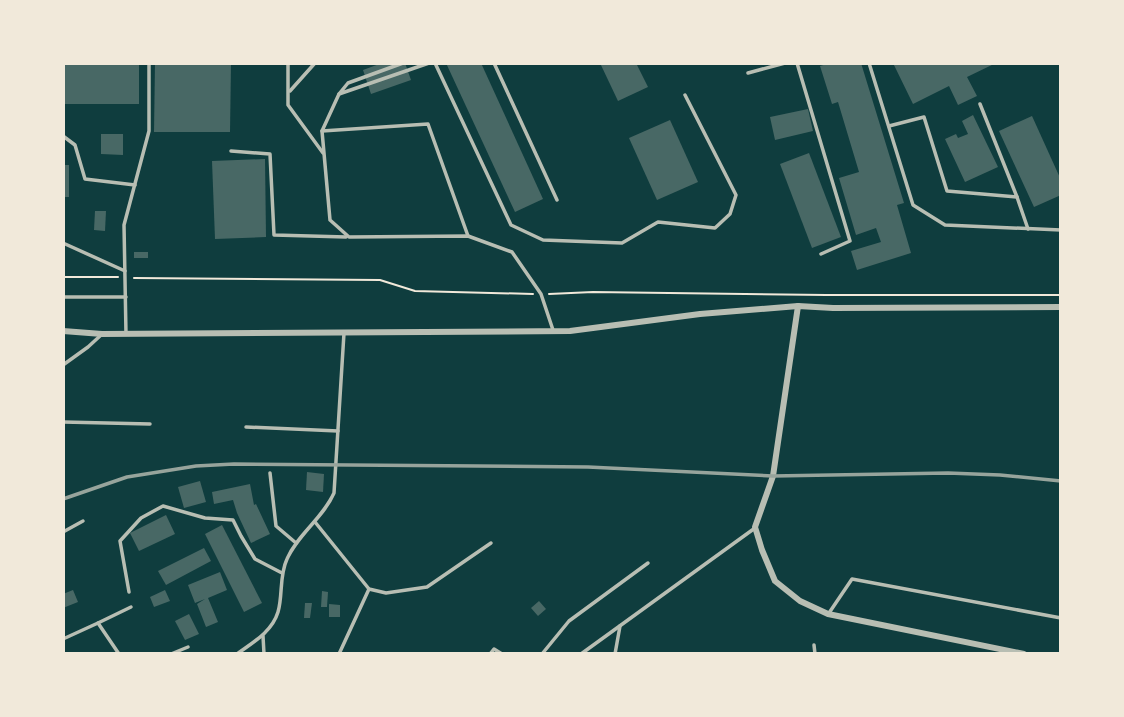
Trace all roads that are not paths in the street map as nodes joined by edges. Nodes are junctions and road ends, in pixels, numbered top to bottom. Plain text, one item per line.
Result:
1 (149, 63) edge
2 (288, 63) edge
3 (315, 63) edge
4 (403, 63) edge
5 (429, 63) edge
6 (435, 63) edge
7 (494, 63) edge
8 (785, 63) edge
9 (797, 63) edge
10 (869, 63) edge
11 (748, 74) dead end
12 (288, 93) junction
13 (339, 93) junction
14 (685, 95) dead end
15 (980, 104) dead end
16 (889, 127) junction
17 (321, 131) junction
18 (63, 136) edge
19 (232, 151) dead end
20 (324, 155) junction
21 (135, 185) junction
22 (1017, 197) junction
23 (557, 200) dead end
24 (1028, 229) junction
25 (1061, 230) edge
26 (468, 236) junction
27 (349, 237) junction
28 (63, 243) edge
29 (821, 254) dead end
30 (125, 271) junction
31 (63, 297) edge
32 (126, 297) junction
33 (798, 306) junction
34 (1061, 307) edge
35 (63, 331) edge
36 (553, 331) junction
37 (344, 333) junction
38 (102, 334) junction
39 (126, 334) junction
40 (63, 365) edge
41 (63, 422) edge
42 (150, 424) dead end
43 (246, 427) dead end
44 (338, 431) junction
45 (270, 473) dead end
46 (83, 521) dead end
47 (315, 522) junction
48 (755, 527) junction
49 (63, 532) edge
50 (296, 543) junction
51 (491, 543) dead end
52 (648, 563) dead end
53 (282, 573) junction
54 (369, 589) junction
55 (129, 592) dead end
56 (131, 607) dead end
57 (828, 614) junction
58 (1061, 618) edge
59 (98, 623) junction
60 (620, 624) junction
61 (262, 636) junction
62 (63, 639) edge
63 (814, 646) dead end
64 (188, 647) dead end
65 (119, 654) edge
66 (171, 654) edge
67 (237, 654) edge
68 (264, 654) edge
69 (339, 654) edge
70 (490, 654) edge
71 (502, 654) edge
72 (542, 654) edge
73 (580, 654) edge
74 (615, 654) edge
75 (815, 654) edge
76 (1024, 654) edge

1 - 21 lane
2 - 12 lane
3 - 12 lane
4 - 13 lane
5 - 13 lane
6 - 14 lane
7 - 23 lane
8 - 11 lane
9 - 29 lane
10 - 16 lane
12 - 20 lane
13 - 17 lane
15 - 22 lane
16 - 22 lane
16 - 24 lane
17 - 20 lane
17 - 26 lane
18 - 21 lane
19 - 27 lane
20 - 27 lane
21 - 30 lane
22 - 24 lane
24 - 25 lane
26 - 27 lane
26 - 36 lane
28 - 30 lane
30 - 32 lane
31 - 32 lane
32 - 39 lane
33 - 34 street
33 - 36 street
33 - 48 street
35 - 38 street
36 - 37 street
37 - 39 street
37 - 44 lane
38 - 39 street
38 - 40 lane
41 - 42 lane
43 - 44 lane
44 - 47 lane
45 - 50 lane
46 - 49 lane
47 - 50 lane
47 - 54 lane
48 - 57 street
48 - 60 lane
50 - 53 lane
51 - 54 lane
52 - 72 lane
53 - 55 lane
53 - 61 lane
54 - 69 lane
56 - 59 lane
57 - 58 lane
57 - 76 street
59 - 62 lane
59 - 65 lane
60 - 73 lane
60 - 74 lane
61 - 67 lane
61 - 68 lane
63 - 75 lane
64 - 66 lane
70 - 71 lane

